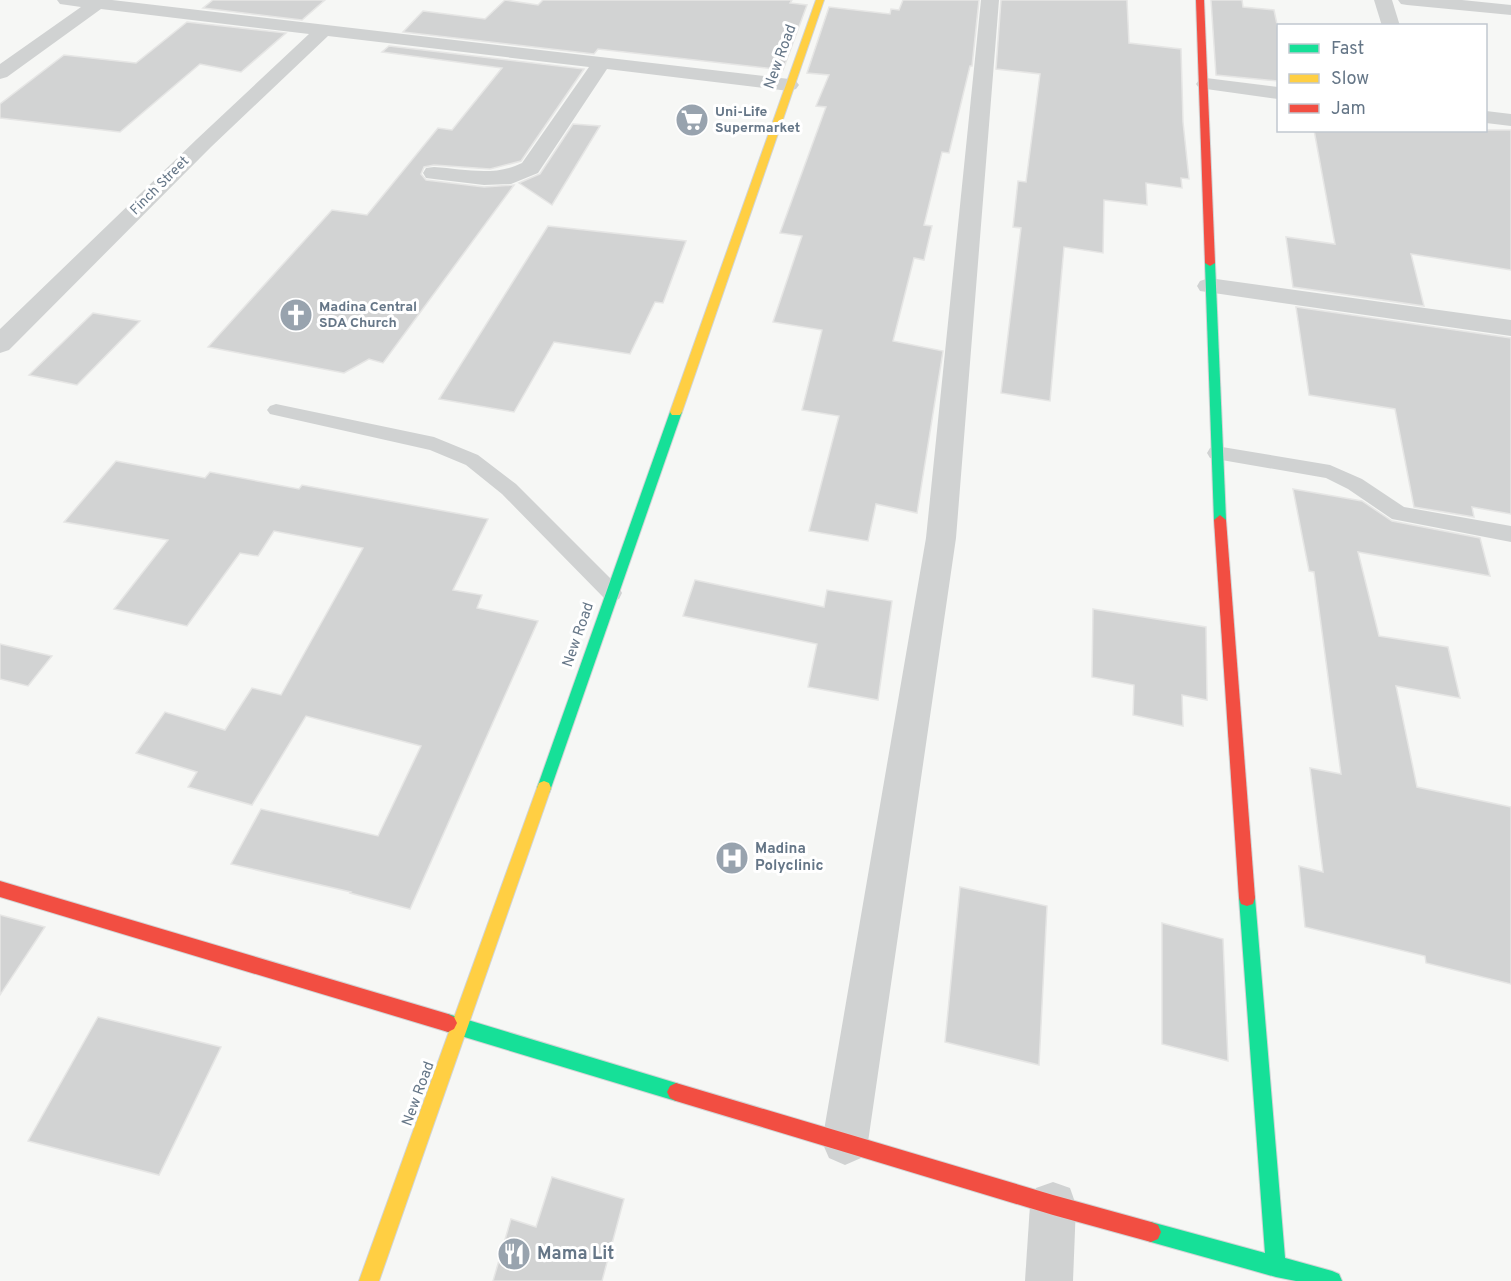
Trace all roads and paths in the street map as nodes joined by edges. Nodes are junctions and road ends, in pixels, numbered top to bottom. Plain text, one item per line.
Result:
1 (66, 0) edge
2 (820, 0) edge
3 (990, 0) edge
4 (1200, 0) edge
5 (1383, 0) edge
6 (1407, 0) edge
7 (100, 2) edge
8 (1511, 10) edge
9 (1390, 24) edge
10 (323, 31) junction
11 (602, 62) junction
12 (0, 74) edge
13 (1206, 84) junction
14 (789, 85) junction
15 (1277, 93) edge
16 (1487, 117) edge
17 (1511, 120) edge
18 (434, 173) dead end
19 (1209, 286) junction
20 (1511, 328) edge
21 (0, 344) edge
22 (276, 410) dead end
23 (1216, 453) junction
24 (1511, 534) edge
25 (612, 593) junction
26 (0, 889) edge
27 (460, 1028) junction
28 (845, 1142) junction
29 (1053, 1205) junction
30 (1276, 1267) junction
31 (369, 1281) edge
32 (1049, 1281) edge
33 (1332, 1281) edge

1 - 7 street
2 - 14 street, New Road
3 - 28 street
4 - 13 street
5 - 9 street
6 - 8 street
7 - 10 street
7 - 12 street
10 - 11 street
10 - 21 street, Finch Street
11 - 14 street
11 - 18 street
13 - 15 street
13 - 19 street
14 - 25 street, New Road
16 - 17 street
19 - 20 street
19 - 23 street
22 - 25 lane
23 - 24 lane
23 - 30 street
25 - 27 street, New Road
26 - 27 street
27 - 28 street
27 - 31 street, New Road
28 - 29 street
29 - 30 street
29 - 32 street
30 - 33 street

